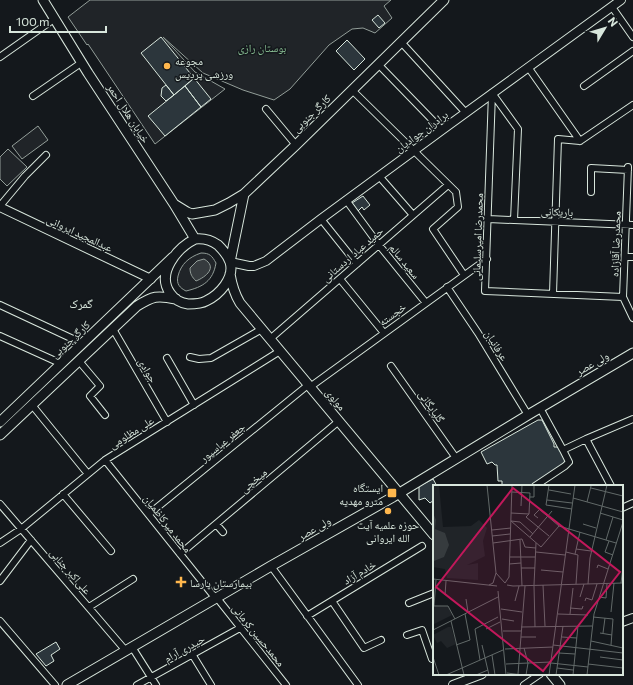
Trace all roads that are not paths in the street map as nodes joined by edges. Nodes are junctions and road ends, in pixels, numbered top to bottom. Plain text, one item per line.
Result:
1 (43, 0) edge
2 (444, 0) edge
3 (621, 0) edge
4 (612, 7) junction
5 (54, 19) junction
6 (633, 37) edge
7 (401, 42) junction
8 (633, 51) edge
9 (0, 57) edge
10 (81, 63) junction
11 (378, 64) junction
12 (528, 67) junction
13 (584, 86) dead end
14 (352, 90) junction
15 (492, 93) junction
16 (33, 96) dead end
17 (633, 105) edge
18 (266, 109) dead end
19 (466, 112) junction
20 (442, 130) junction
21 (580, 141) junction
22 (296, 145) junction
23 (414, 150) junction
24 (46, 155) dead end
25 (379, 176) junction
26 (448, 185) junction
27 (591, 192) dead end
28 (244, 194) junction
29 (346, 200) junction
30 (174, 204) junction
31 (0, 207) edge
32 (413, 215) junction
33 (321, 219) junction
34 (488, 219) junction
35 (514, 220) junction
36 (556, 221) junction
37 (626, 224) junction
38 (633, 225) edge
39 (195, 239) junction
40 (379, 244) junction
41 (174, 257) junction
42 (625, 257) junction
43 (633, 258) edge
44 (487, 259) junction
45 (230, 262) junction
46 (357, 264) junction
47 (230, 274) junction
48 (464, 275) junction
49 (151, 279) junction
50 (340, 279) junction
51 (448, 287) junction
52 (553, 294) junction
53 (624, 297) junction
54 (176, 299) junction
55 (426, 303) junction
56 (0, 305) edge
57 (633, 318) edge
58 (113, 329) junction
59 (262, 329) junction
60 (384, 333) junction
61 (0, 336) edge
62 (73, 339) dead end
63 (270, 339) junction
64 (280, 351) junction
65 (633, 353) edge
66 (190, 357) dead end
67 (167, 358) dead end
68 (79, 360) junction
69 (62, 364) junction
70 (391, 366) dead end
71 (309, 386) junction
72 (32, 405) junction
73 (194, 405) junction
74 (540, 408) junction
75 (105, 415) dead end
76 (528, 415) junction
77 (633, 419) edge
78 (339, 421) junction
79 (0, 422) edge
80 (167, 422) junction
81 (0, 435) edge
82 (586, 439) junction
83 (563, 450) junction
84 (456, 458) junction
85 (105, 460) junction
86 (88, 474) junction
87 (536, 485) edge
88 (610, 485) edge
89 (399, 493) junction
90 (64, 494) junction
91 (633, 502) edge
92 (0, 504) edge
93 (623, 507) edge
94 (148, 514) junction
95 (216, 524) junction
96 (21, 529) junction
97 (223, 532) dead end
98 (433, 534) edge
99 (31, 540) junction
100 (0, 543) edge
101 (422, 546) dead end
102 (110, 551) dead end
103 (180, 554) junction
104 (271, 566) junction
105 (133, 579) dead end
106 (0, 581) edge
107 (433, 593) edge
108 (217, 598) junction
109 (332, 601) junction
110 (409, 603) dead end
111 (88, 607) junction
112 (307, 616) junction
113 (633, 618) edge
114 (0, 621) edge
115 (623, 622) edge
116 (240, 628) junction
117 (407, 635) dead end
118 (381, 640) dead end
119 (129, 649) junction
120 (192, 654) junction
121 (433, 658) edge
122 (480, 675) edge
123 (539, 675) edge
124 (552, 675) edge
125 (151, 677) junction
126 (468, 682) edge
127 (55, 685) edge
128 (67, 685) edge
129 (137, 685) edge
130 (156, 685) edge
131 (211, 685) edge
132 (286, 685) edge
133 (358, 685) edge
134 (453, 685) edge
135 (524, 685) edge
136 (560, 685) edge

1 - 5 main road, خیابان هلال احمر
2 - 7 main road, کارگر جنوبی
3 - 4 street, برادران جوادیان
4 - 6 street
4 - 12 street, برادران جوادیان
5 - 9 street
5 - 10 main road, خیابان هلال احمر
7 - 11 main road, کارگر جنوبی
7 - 19 street
8 - 13 street
10 - 16 street
10 - 30 main road, خیابان هلال احمر
11 - 14 main road, کارگر جنوبی
11 - 20 street
12 - 15 street, برادران جوادیان
12 - 21 street
14 - 22 main road, کارگر جنوبی
14 - 23 street
15 - 19 street, برادران جوادیان
15 - 34 street, محمدرضا امیرسلیمانی
15 - 35 street
17 - 21 street
18 - 22 street
19 - 20 street, برادران جوادیان
20 - 23 street, برادران جوادیان
21 - 36 street
22 - 28 main road, کارگر جنوبی
23 - 25 street, برادران جوادیان
23 - 26 street
24 - 31 street
25 - 29 street, برادران جوادیان
25 - 32 street
26 - 32 street, حمید عباد اردستانی
26 - 48 street
27 - 37 street, محمدرضا آقازاده
28 - 30 main road, کارگر جنوبی
28 - 45 main road
29 - 33 street, برادران جوادیان
29 - 40 street, سعید سالم
30 - 39 main road, خیابان هلال احمر
31 - 49 street, عبدالمجید ایروانی
32 - 40 street, حمید عباد اردستانی
33 - 45 street, برادران جوادیان
33 - 46 street
34 - 35 street, باریکانی
34 - 44 street, محمدرضا امیرسلیمانی
35 - 36 street, باریکانی
36 - 37 street, باریکانی
36 - 52 street
37 - 38 street, باریکانی
37 - 42 street, محمدرضا آقازاده
39 - 41 main road
39 - 45 main road
40 - 46 street, حمید عباد اردستانی
40 - 55 street, سعید سالم
41 - 49 main road, کارگر جنوبی
41 - 54 main road
42 - 43 street
42 - 53 street, محمدرضا آقازاده
44 - 48 street, خجسته
44 - 52 street, محمدرضا امیرسلیمانی
45 - 47 main road
46 - 50 street, حمید عباد اردستانی
47 - 54 main road
47 - 59 main road, مولوی
48 - 51 street, خجسته
49 - 69 main road, کارگر جنوبی
50 - 60 street
50 - 63 street, حمید عباد اردستانی
51 - 55 street, خجسته
51 - 76 street, عرفانیان
52 - 53 street, محمدرضا امیرسلیمانی
53 - 57 street, محمدرضا آقازاده
54 - 58 main road, کارگر جنوبی
55 - 60 street, خجسته
56 - 62 street
58 - 68 main road, کارگر جنوبی
58 - 80 street, جوادی
59 - 63 main road, مولوی
59 - 66 street
60 - 71 street, خجسته
61 - 69 street
63 - 64 main road, مولوی
64 - 71 main road, مولوی
64 - 73 street, علی مظلومی
65 - 74 main road, ولی عصر
67 - 73 street
68 - 72 main road, کارگر جنوبی
68 - 75 street
69 - 79 main road, کارگر جنوبی
70 - 84 street, گلپایگانی
71 - 78 main road, مولوی
71 - 94 street, جعفر عباسپور
72 - 81 main road, کارگر جنوبی
72 - 86 street
73 - 80 street, علی مظلومی
74 - 76 main road, ولی عصر
74 - 83 street
76 - 84 main road, ولی عصر
77 - 82 street
78 - 89 main road, مولوی
78 - 95 street, میخچی
80 - 85 street, علی مظلومی
82 - 83 street
82 - 88 street
83 - 87 street
84 - 89 main road, ولی عصر
85 - 86 street, علی مظلومی
85 - 94 street, محمد میرکاظمیان
86 - 90 street, علی مظلومی
89 - 98 main road, مولوی
89 - 104 main road, ولی عصر
90 - 96 street, علی مظلومی
90 - 102 street
91 - 93 street
92 - 96 street, علی‌اکبر جنابی
94 - 103 street, محمد میرکاظمیان
95 - 97 street
95 - 103 street, میخچی
96 - 99 street, علی‌اکبر جنابی
96 - 100 street, علی مظلومی
99 - 106 street
99 - 111 street, علی‌اکبر جنابی
101 - 109 street, خادم آزاد
103 - 108 street, محمد میرکاظمیان
104 - 108 main road, ولی عصر
104 - 112 street
105 - 111 street
107 - 110 street
108 - 116 street, محمدحسین کرمانی
108 - 119 main road, ولی عصر
109 - 112 street, خادم آزاد
109 - 118 street
111 - 119 street, علی‌اکبر جنابی
112 - 133 street
113 - 115 street
114 - 127 street
116 - 120 street, حیدری آرام
116 - 132 street, محمدحسین کرمانی
117 - 121 street
119 - 125 street, علی‌اکبر جنابی
119 - 128 main road, ولی عصر
120 - 125 street, حیدری آرام
120 - 131 street
122 - 126 street
123 - 135 street
124 - 136 main road
125 - 129 street, حیدری آرام
125 - 130 street, علی‌اکبر جنابی
126 - 134 street

